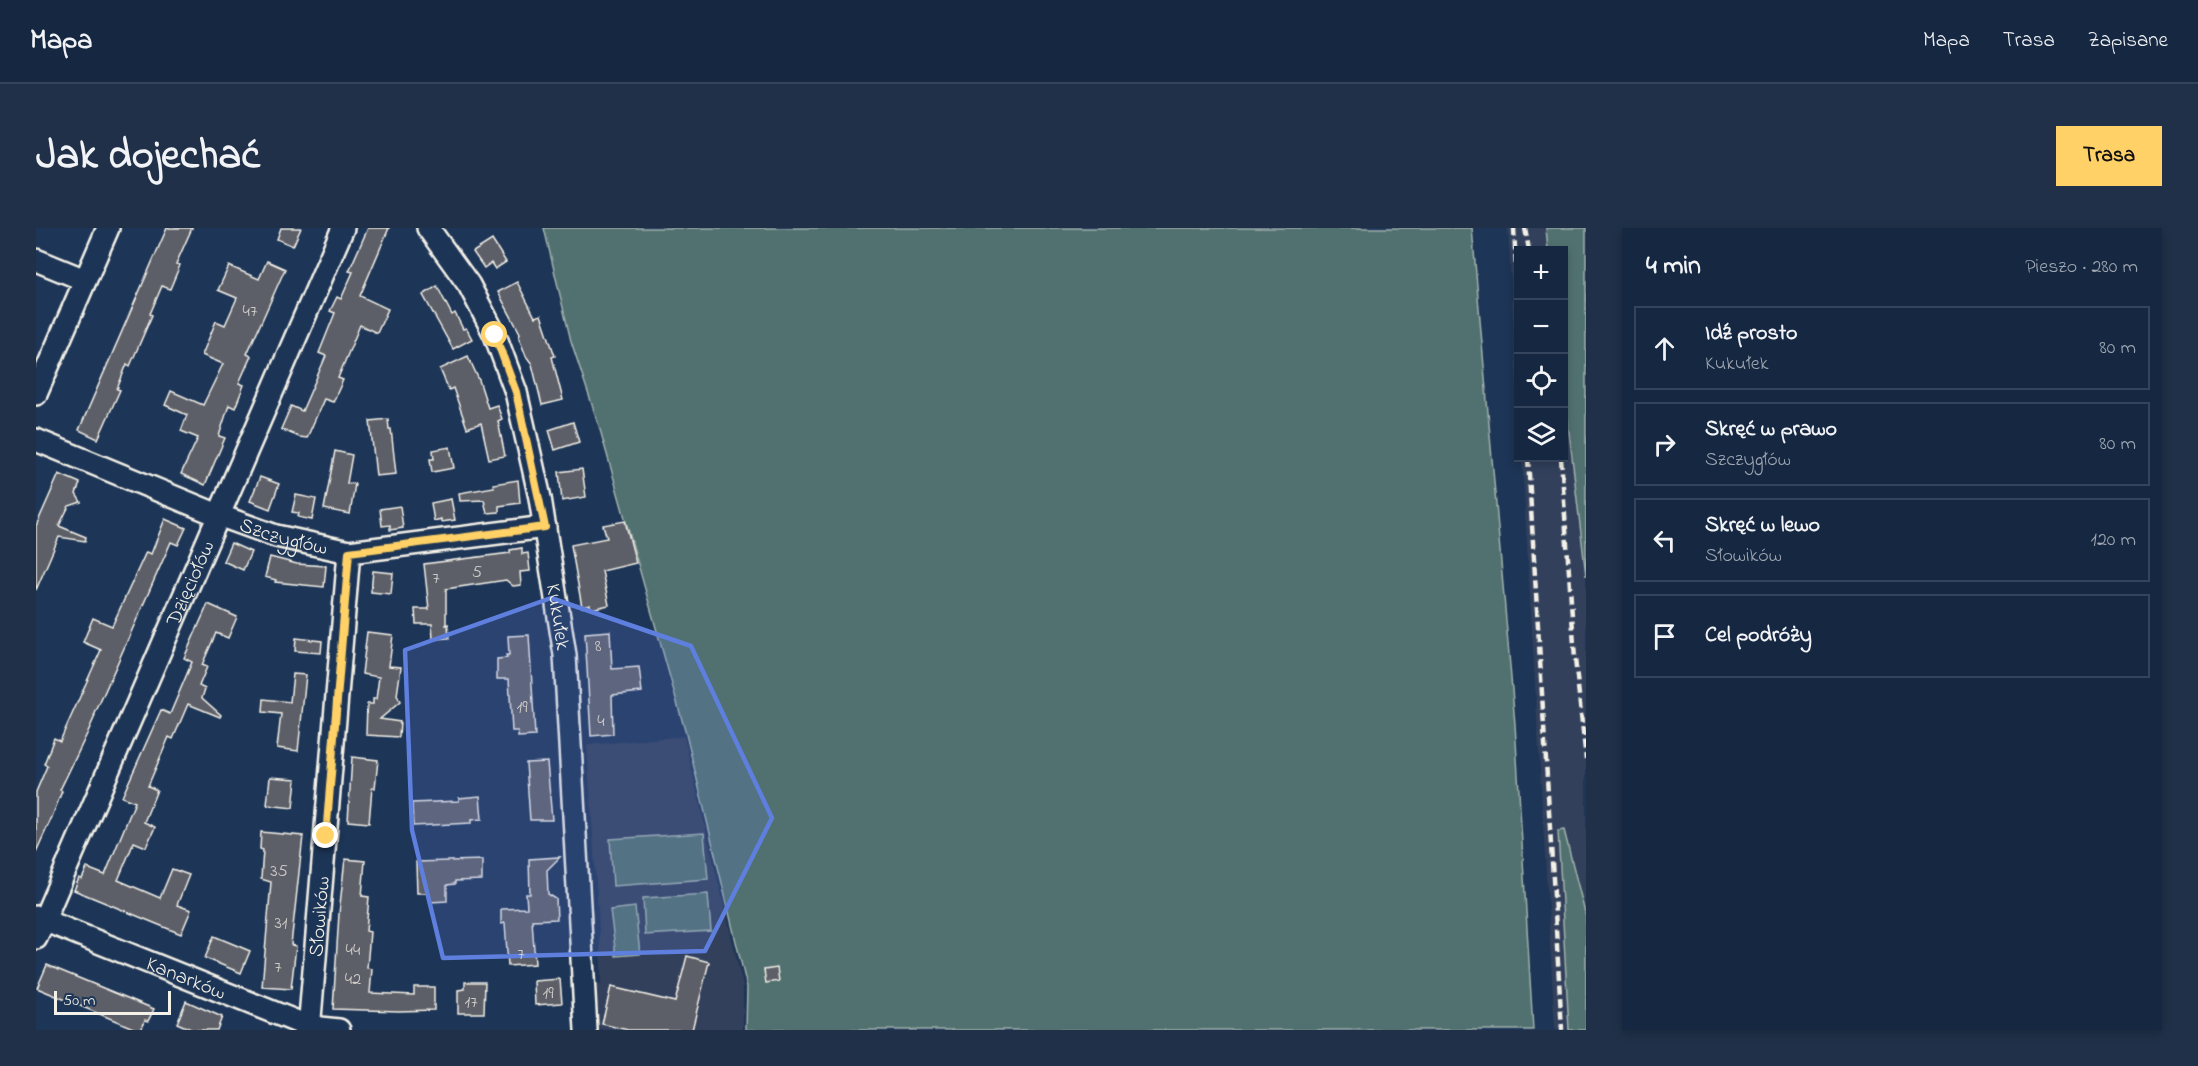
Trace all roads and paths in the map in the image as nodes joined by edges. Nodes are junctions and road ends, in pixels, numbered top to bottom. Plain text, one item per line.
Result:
1 (108, 228) edge
2 (343, 228) edge
3 (428, 228) edge
4 (36, 261) edge
5 (85, 280) junction
6 (36, 394) edge
7 (36, 440) edge
8 (218, 516) junction
9 (545, 527) junction
10 (349, 552) junction
11 (38, 925) edge
12 (309, 1029) edge
13 (339, 1030) edge
14 (586, 1030) edge

1 - 5 street
2 - 8 street, Dzięciołów
3 - 9 street, Kukułek
4 - 5 street
5 - 6 street
7 - 8 street, Szczygłów
8 - 10 street, Szczygłów
8 - 11 street, Dzięciołów
9 - 10 street, Szczygłów
9 - 14 street, Kukułek
10 - 12 street, Słowików
11 - 12 street, Kanarków
12 - 13 street, Kanarków

